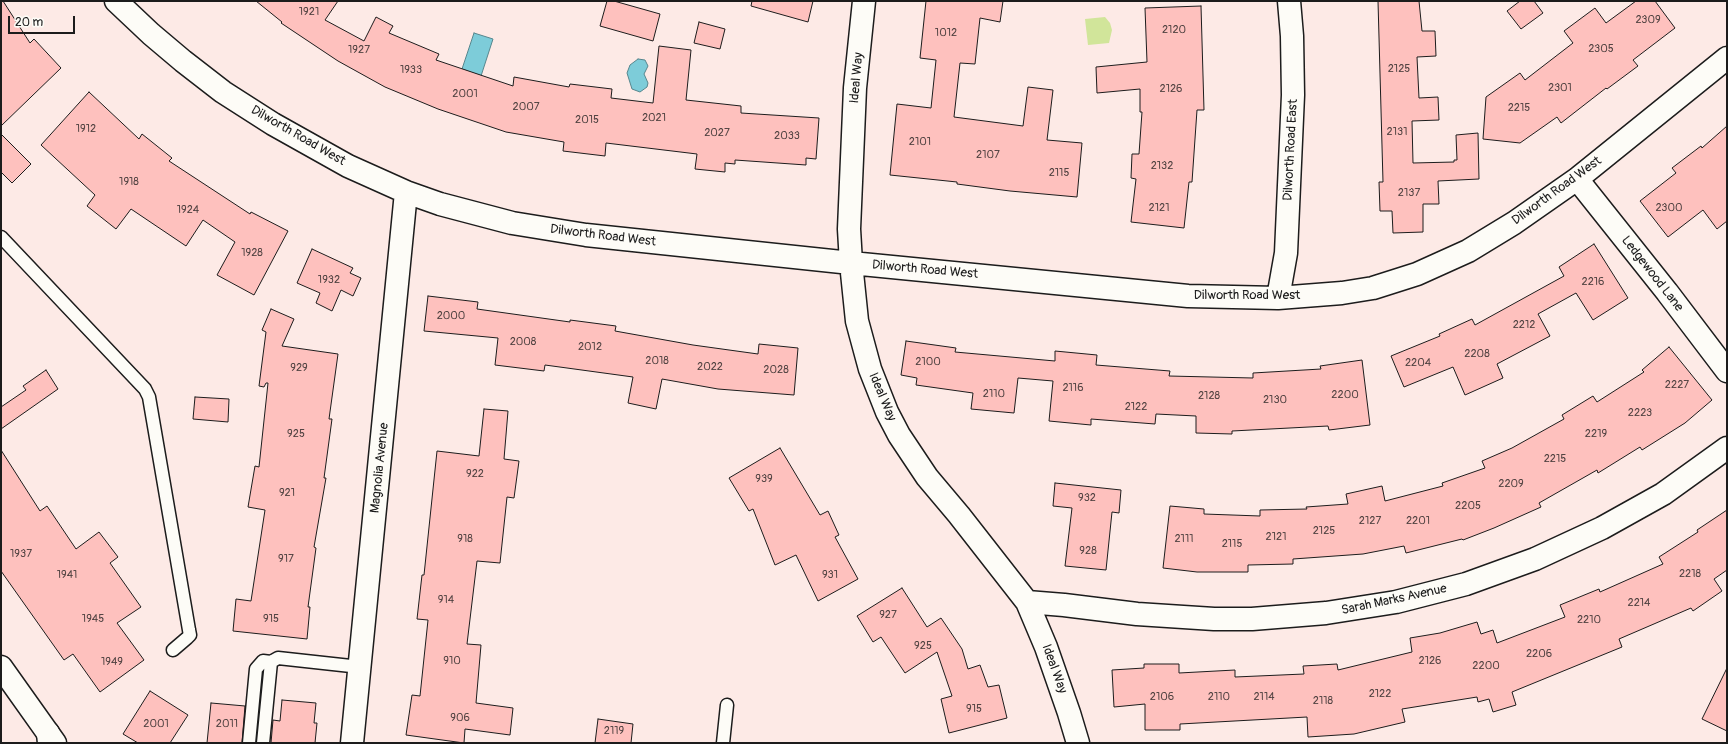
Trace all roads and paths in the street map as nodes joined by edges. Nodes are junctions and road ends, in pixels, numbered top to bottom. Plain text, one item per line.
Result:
1 (116, 1) edge
2 (864, 1) edge
3 (1289, 1) edge
4 (1727, 58) edge
5 (1577, 178) junction
6 (406, 192) junction
7 (1, 237) edge
8 (851, 263) junction
9 (1278, 298) junction
10 (1727, 371) edge
11 (1727, 448) edge
12 (1026, 602) junction
13 (173, 650) dead end
14 (272, 662) junction
15 (1, 667) edge
16 (360, 667) junction
17 (727, 705) dead end
18 (51, 740) edge
19 (249, 743) edge
20 (263, 743) edge
21 (352, 743) edge
22 (723, 743) edge
23 (1078, 743) edge

1 - 6 street, Dilworth Road West
2 - 8 street, Ideal Way
3 - 9 street, Dilworth Road East
4 - 5 street, Dilworth Road West
5 - 9 street, Dilworth Road West
5 - 10 street, Ledgewood Lane
6 - 8 street, Dilworth Road West
6 - 16 street, Magnolia Avenue
7 - 13 lane
8 - 9 street, Dilworth Road West
8 - 12 street, Ideal Way
11 - 12 street, Sarah Marks Avenue
12 - 23 street, Ideal Way
14 - 16 lane
14 - 19 lane
14 - 20 lane
15 - 18 street
16 - 21 street, Magnolia Avenue
17 - 22 lane

